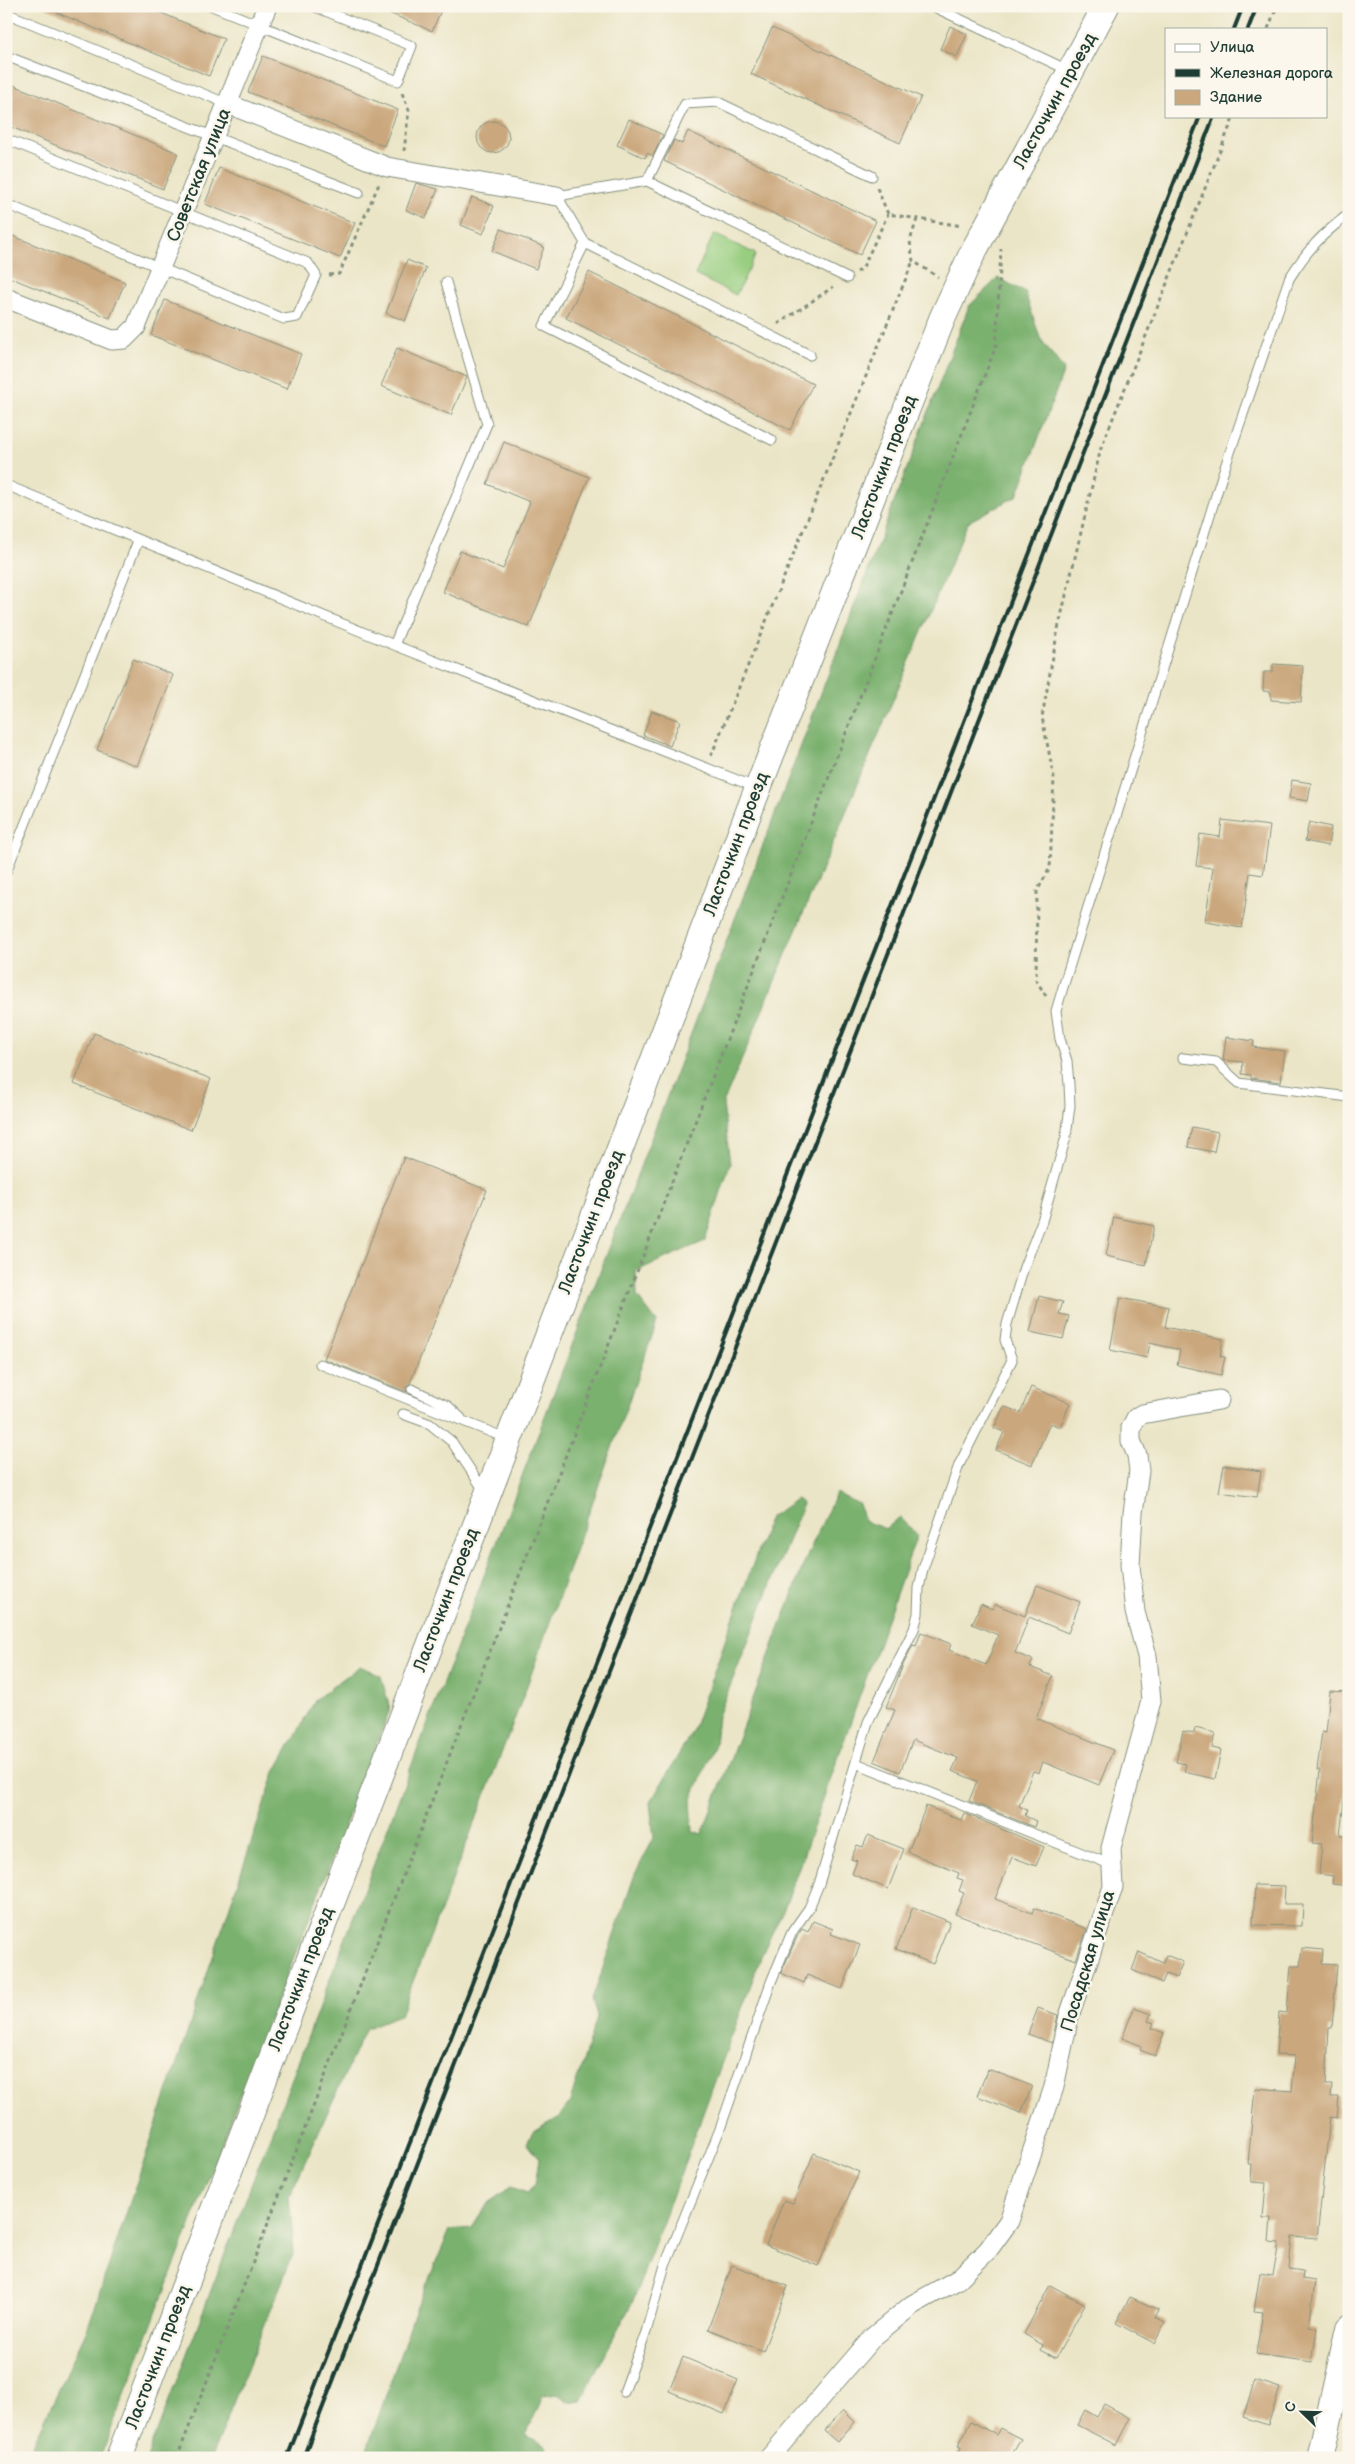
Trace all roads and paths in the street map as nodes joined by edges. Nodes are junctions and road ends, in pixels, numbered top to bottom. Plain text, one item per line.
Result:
1 (212, 6) edge
2 (268, 6) edge
3 (313, 6) edge
4 (932, 6) edge
5 (1106, 6) edge
6 (1277, 6) edge
7 (6, 13) edge
8 (260, 26) junction
9 (1268, 28) edge
10 (6, 56) edge
11 (1072, 72) junction
12 (398, 81) junction
13 (228, 104) junction
14 (1233, 118) edge
15 (214, 137) junction
16 (6, 139) edge
17 (395, 168) junction
18 (872, 176) joint
19 (647, 181) junction
20 (359, 193) dead end
21 (557, 196) junction
22 (6, 204) edge
23 (184, 211) junction
24 (1349, 214) edge
25 (917, 219) junction
26 (993, 236) junction
27 (585, 243) junction
28 (913, 261) junction
29 (160, 268) junction
30 (316, 275) junction
31 (847, 278) dead end
32 (446, 282) dead end
33 (956, 286) junction
34 (6, 298) edge
35 (810, 355) dead end
36 (772, 440) dead end
37 (6, 486) edge
38 (138, 541) junction
39 (394, 645) junction
40 (706, 768) junction
41 (758, 788) junction
42 (9, 857) edge
43 (6, 872) edge
44 (1056, 1011) junction
45 (1183, 1058) dead end
46 (1349, 1097) edge
47 (320, 1364) dead end
48 (412, 1389) dead end
49 (1219, 1400) dead end
50 (403, 1414) dead end
51 (465, 1421) junction
52 (508, 1439) junction
53 (486, 1495) junction
54 (856, 1763) junction
55 (1112, 1865) junction
56 (1349, 2328) edge
57 (624, 2392) dead end
58 (120, 2458) edge
59 (177, 2458) edge
60 (769, 2458) edge
61 (1320, 2458) edge

1 - 8 lane
2 - 8 street, Советская улица
3 - 12 lane
4 - 11 lane
5 - 11 street, Ласточкин проезд
6 - 9 path
7 - 13 lane
8 - 12 lane
8 - 13 street, Советская улица
10 - 15 lane
11 - 26 street, Ласточкин проезд
12 - 17 path
13 - 15 street, Советская улица
13 - 17 street
14 - 44 path
15 - 20 lane
15 - 23 street, Советская улица
16 - 23 lane
17 - 21 street
17 - 30 path
18 - 19 lane
18 - 25 path
19 - 21 lane
19 - 31 lane
21 - 27 lane
22 - 29 lane
23 - 29 street, Советская улица
23 - 30 lane
24 - 44 lane
25 - 26 path
25 - 28 path
26 - 33 street, Ласточкин проезд
26 - 59 path
27 - 35 lane
27 - 36 lane
28 - 33 path
28 - 40 path
29 - 30 lane
29 - 34 street, Советская улица
32 - 39 lane
33 - 41 street, Ласточкин проезд
37 - 38 lane
38 - 39 lane
38 - 42 lane
39 - 40 lane
40 - 41 lane
41 - 52 street, Ласточкин проезд
42 - 43 lane
44 - 54 lane
45 - 46 lane
47 - 51 lane
48 - 51 lane
49 - 55 street, Посадская улица
50 - 53 lane
51 - 52 lane
52 - 53 street, Ласточкин проезд
53 - 58 street, Ласточкин проезд
54 - 55 lane
54 - 57 lane
55 - 60 street, Посадская улица
56 - 61 street

